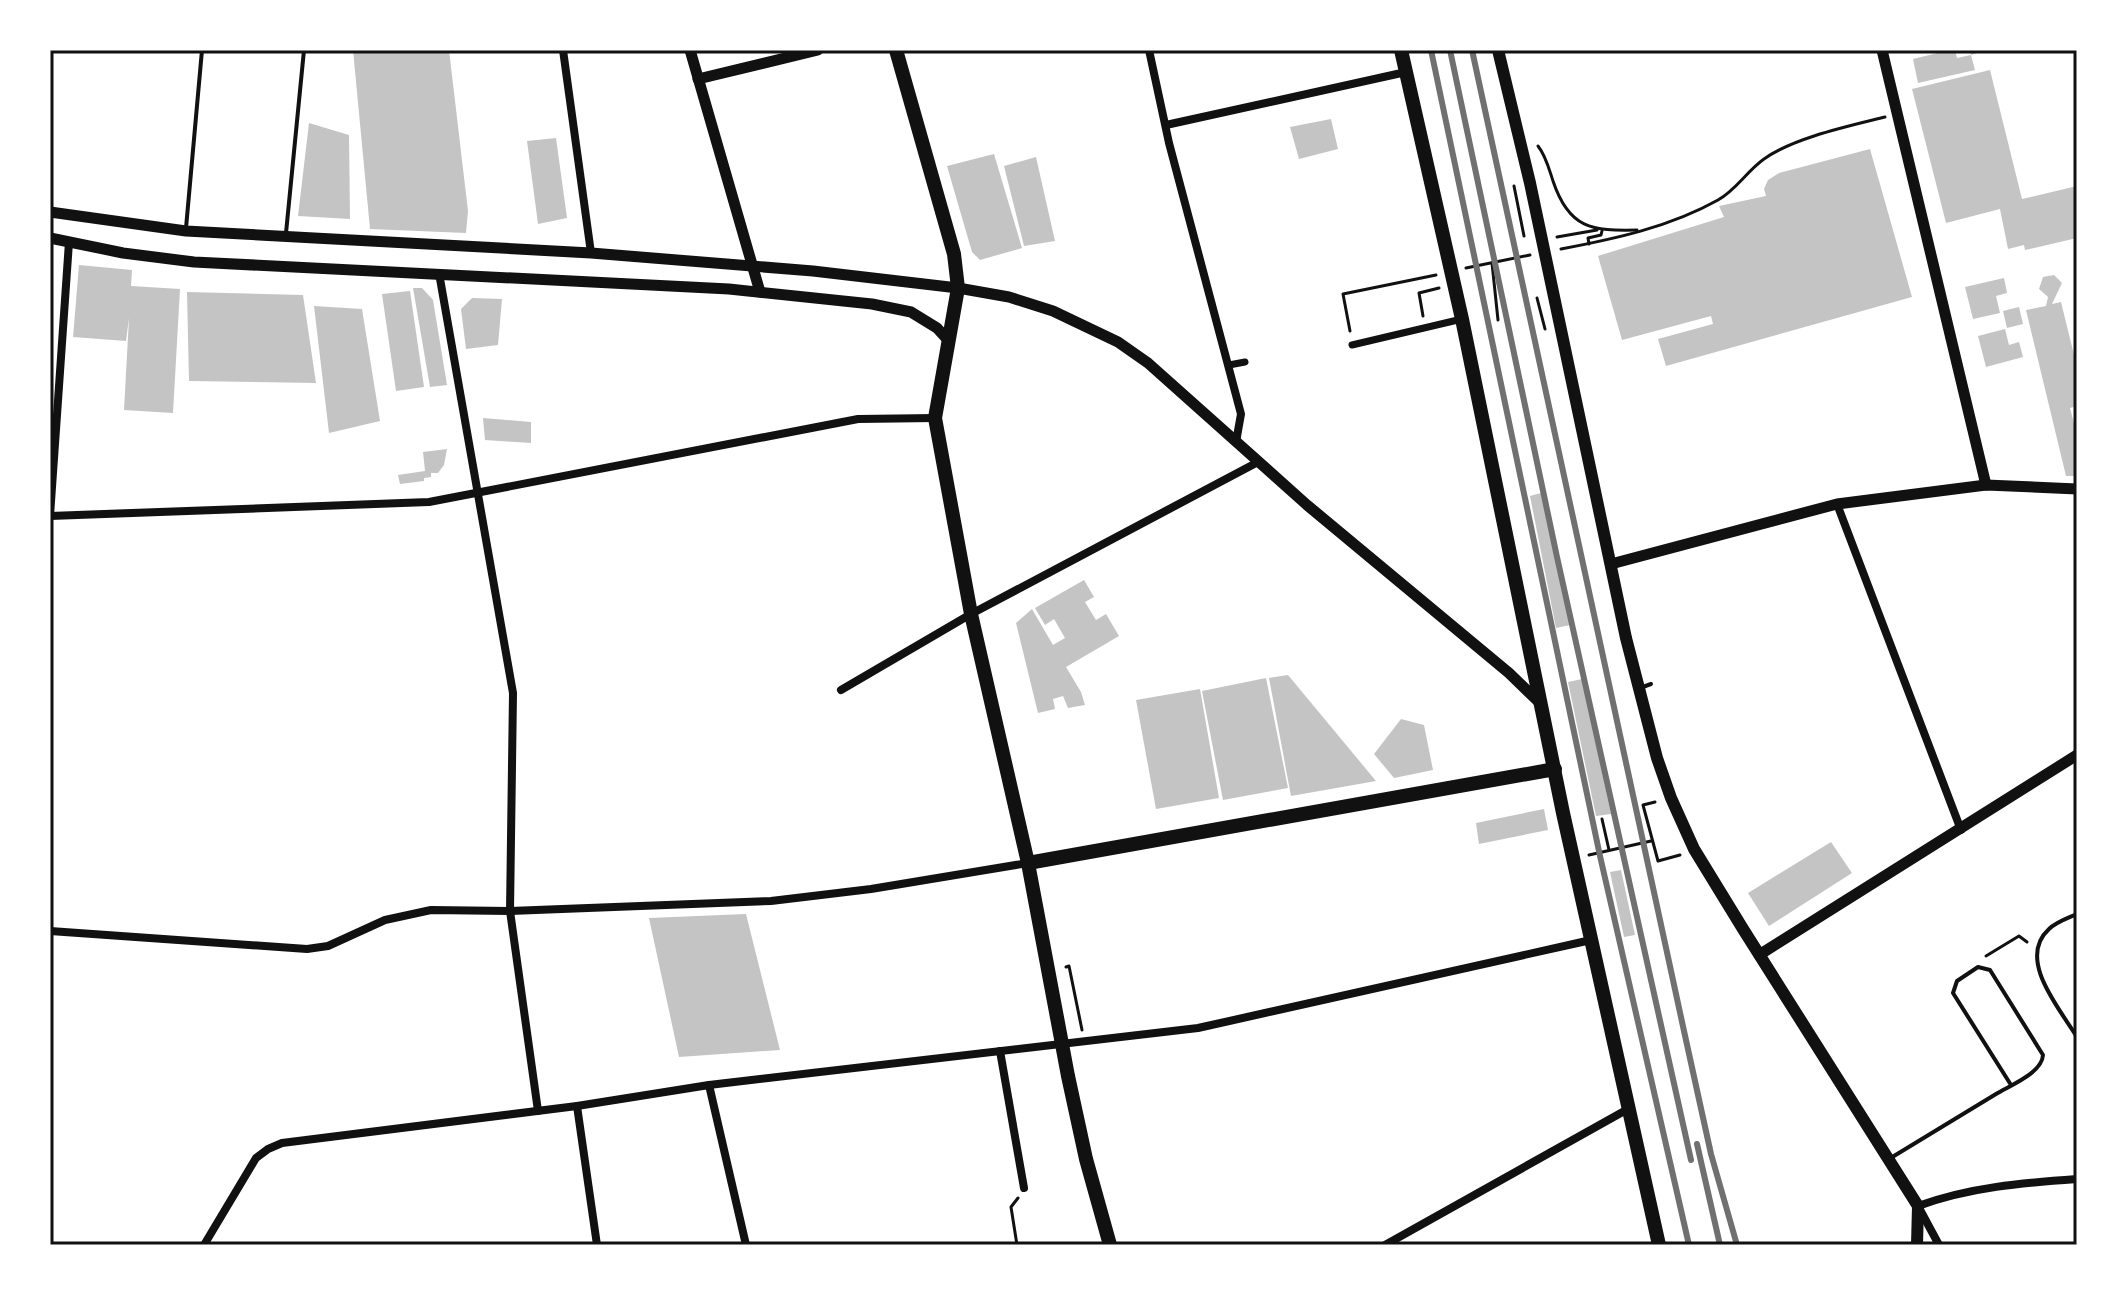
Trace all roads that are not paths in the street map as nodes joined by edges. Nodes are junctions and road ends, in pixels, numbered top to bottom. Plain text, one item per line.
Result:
1 (202, 50) edge
2 (304, 50) edge
3 (563, 50) edge
4 (690, 50) edge
5 (818, 50) edge
6 (896, 50) edge
7 (1149, 50) edge
8 (1401, 50) edge
9 (1498, 50) edge
10 (1882, 50) edge
11 (1407, 72) junction
12 (698, 79) junction
13 (1166, 125) junction
14 (50, 212) edge
15 (186, 231) junction
16 (286, 235) junction
17 (50, 238) edge
18 (69, 242) junction
19 (591, 253) junction
20 (750, 265) junction
21 (439, 273) junction
22 (958, 288) junction
23 (760, 292) junction
24 (1462, 319) junction
25 (948, 340) junction
26 (1352, 345) dead end
27 (1245, 362) dead end
28 (1229, 365) junction
29 (935, 418) junction
30 (1236, 442) junction
31 (1258, 462) junction
32 (1986, 485) junction
33 (2077, 489) edge
34 (478, 491) junction
35 (1837, 504) junction
36 (50, 516) edge
37 (1611, 564) junction
38 (971, 614) junction
39 (841, 690) dead end
40 (1541, 704) junction
41 (2077, 755) edge
42 (1555, 769) junction
43 (1961, 830) junction
44 (1028, 863) junction
45 (510, 911) junction
46 (2077, 914) edge
47 (50, 931) edge
48 (1591, 940) junction
49 (1759, 955) junction
50 (2077, 1037) edge
51 (1000, 1051) junction
52 (709, 1085) junction
53 (2011, 1085) junction
54 (577, 1106) junction
55 (1628, 1109) junction
56 (538, 1111) junction
57 (1889, 1159) junction
58 (2077, 1179) edge
59 (1024, 1188) road end
60 (1918, 1206) junction
61 (204, 1245) edge
62 (597, 1245) edge
63 (746, 1245) edge
64 (1110, 1245) edge
65 (1385, 1245) edge
66 (1659, 1245) edge
67 (1917, 1245) edge
68 (1939, 1245) edge

1 - 15 lane
2 - 16 lane
3 - 19 street
4 - 12 street
5 - 12 street
6 - 22 main road
7 - 13 street
8 - 11 main road
9 - 37 main road
10 - 32 street
11 - 13 street
11 - 24 main road
12 - 20 street
13 - 28 street
14 - 15 street
15 - 16 street
16 - 19 street
17 - 18 street
18 - 21 street
18 - 36 street
19 - 20 street
20 - 22 street
20 - 23 street
21 - 23 street
21 - 34 street
22 - 25 main road
22 - 30 street
23 - 25 street
24 - 26 street
24 - 40 main road
25 - 29 main road
27 - 28 street
28 - 30 street
29 - 34 street
29 - 38 main road
30 - 31 street
31 - 38 street
31 - 40 street
32 - 33 street
32 - 35 street
34 - 36 street
34 - 45 street
35 - 37 street
35 - 43 street
37 - 49 main road
38 - 39 street
38 - 44 main road
40 - 42 main road
41 - 43 street
42 - 44 main road
42 - 48 main road
43 - 49 street
44 - 45 street
44 - 64 main road
45 - 47 street
45 - 56 street
46 - 50 lane
48 - 51 street
48 - 55 main road
49 - 57 main road
51 - 52 street
51 - 59 street
52 - 54 street
52 - 63 street
53 - 53 lane
53 - 57 lane
54 - 56 street
54 - 62 street
55 - 65 street
55 - 66 main road
56 - 61 street
57 - 60 main road
58 - 60 street
60 - 67 main road
60 - 68 street

